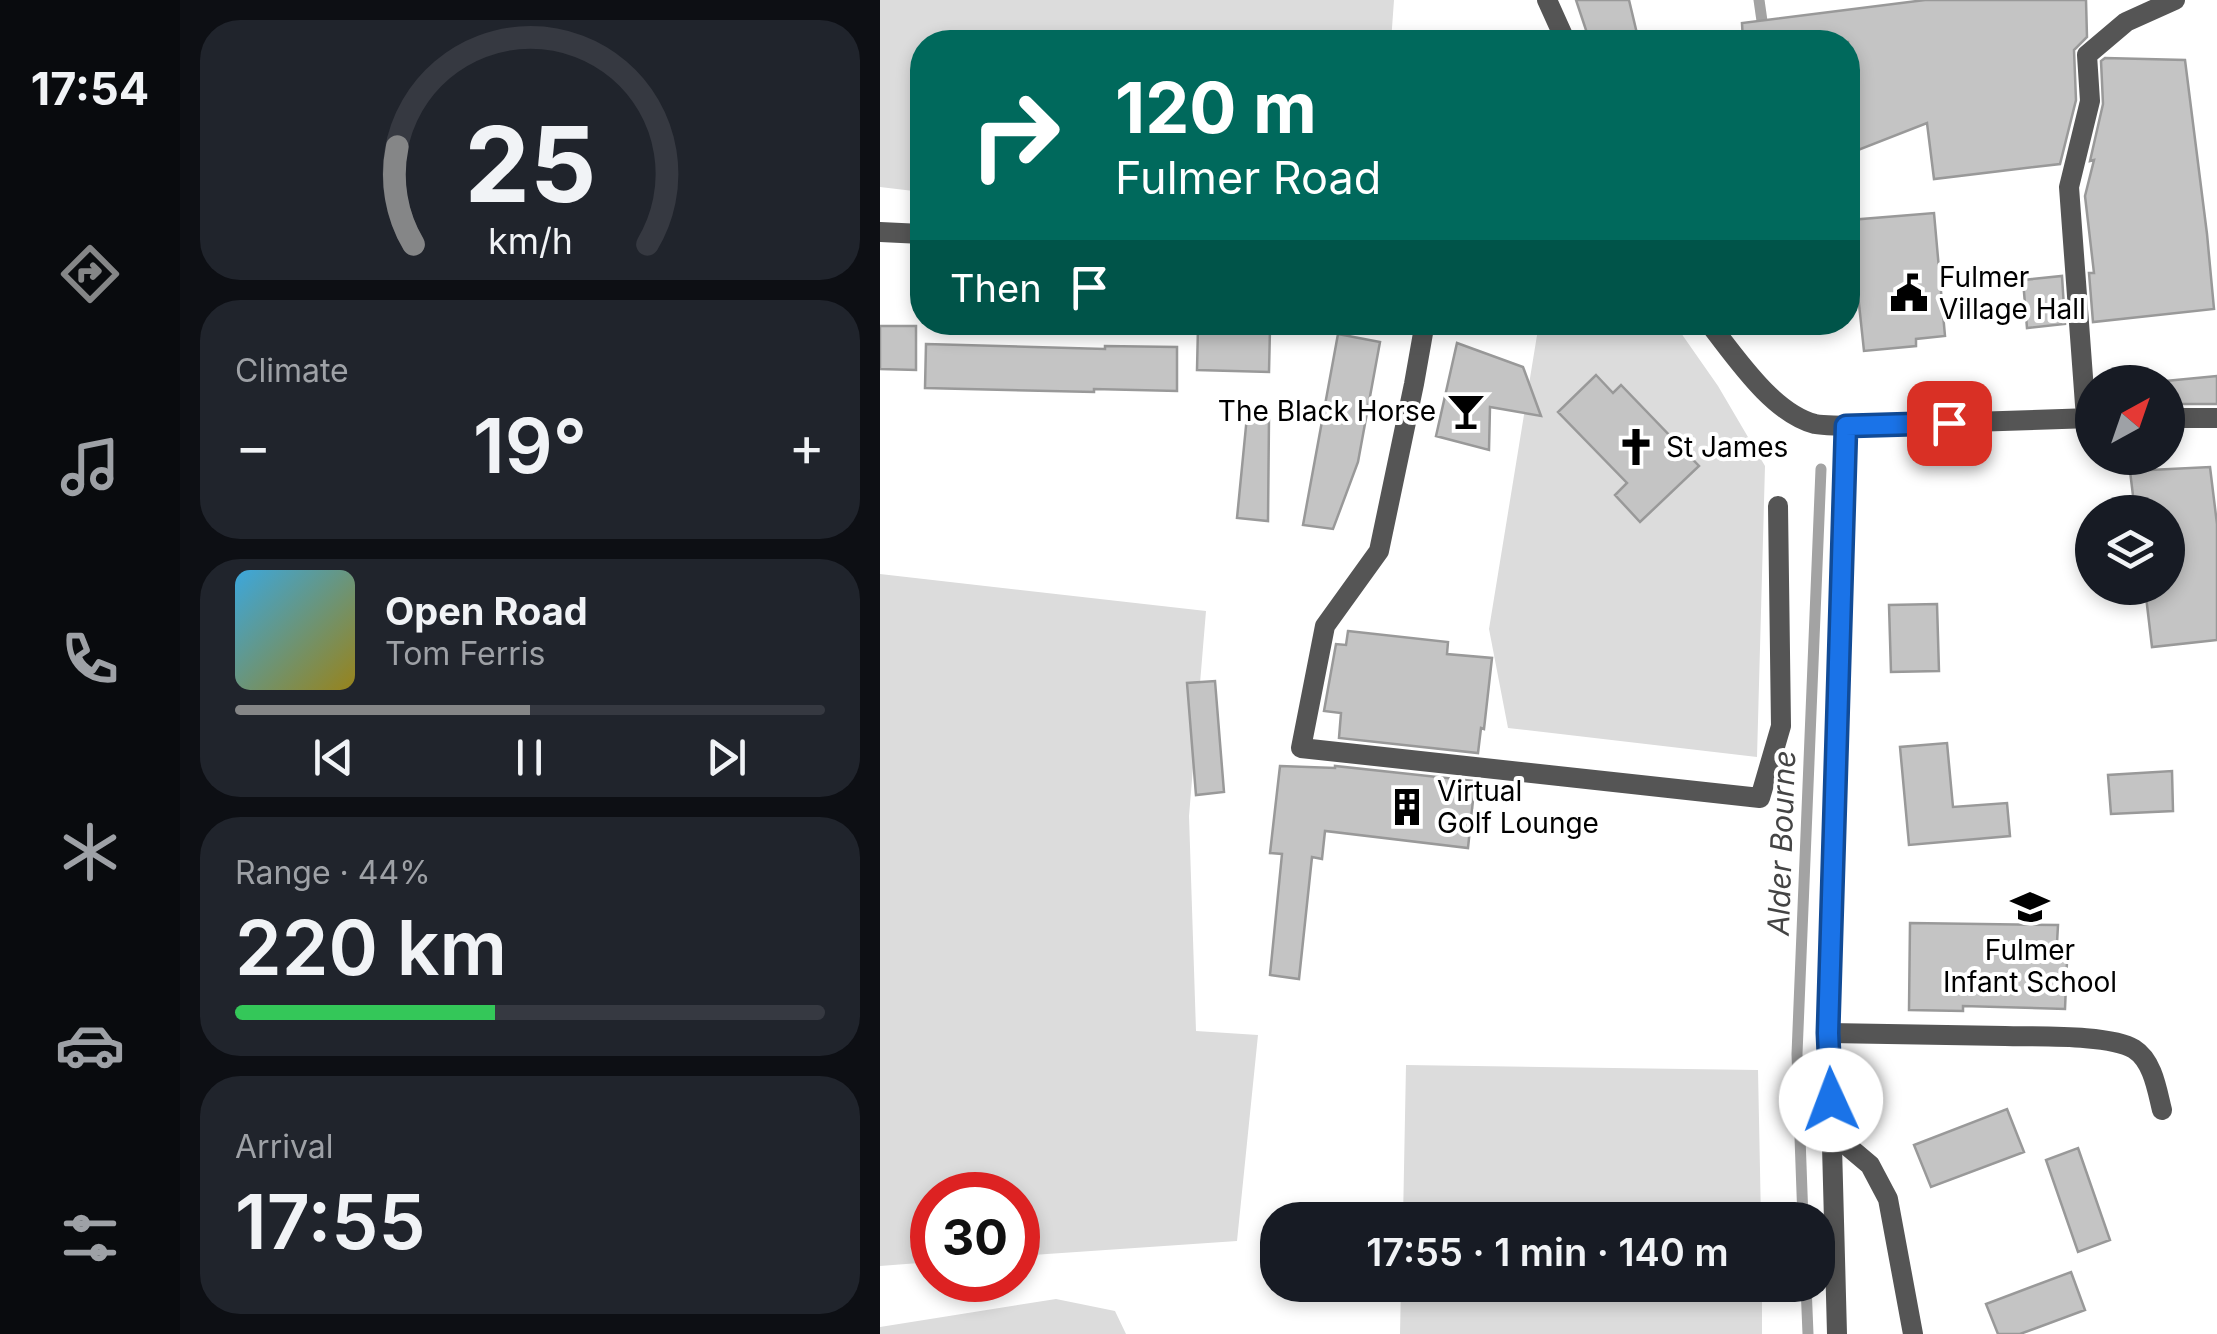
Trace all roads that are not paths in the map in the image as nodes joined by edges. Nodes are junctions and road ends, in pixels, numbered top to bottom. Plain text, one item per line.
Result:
1 (1547, 0) edge
2 (2175, 0) edge
3 (1561, 30) edge
4 (880, 232) edge
5 (910, 233) edge
6 (1423, 335) edge
7 (1718, 335) edge
8 (2084, 365) edge
9 (2075, 418) edge
10 (2185, 418) edge
11 (2217, 418) edge
12 (1846, 426) junction
13 (1778, 506) dead end
14 (1828, 1033) junction
15 (2162, 1110) dead end
16 (1832, 1133) junction
17 (1836, 1334) edge
18 (1913, 1334) edge

1 - 3 street
2 - 8 street
4 - 5 street
6 - 13 street
7 - 12 street
9 - 12 street
10 - 11 street
12 - 14 street
14 - 15 street
14 - 16 street
16 - 17 street
16 - 18 street

